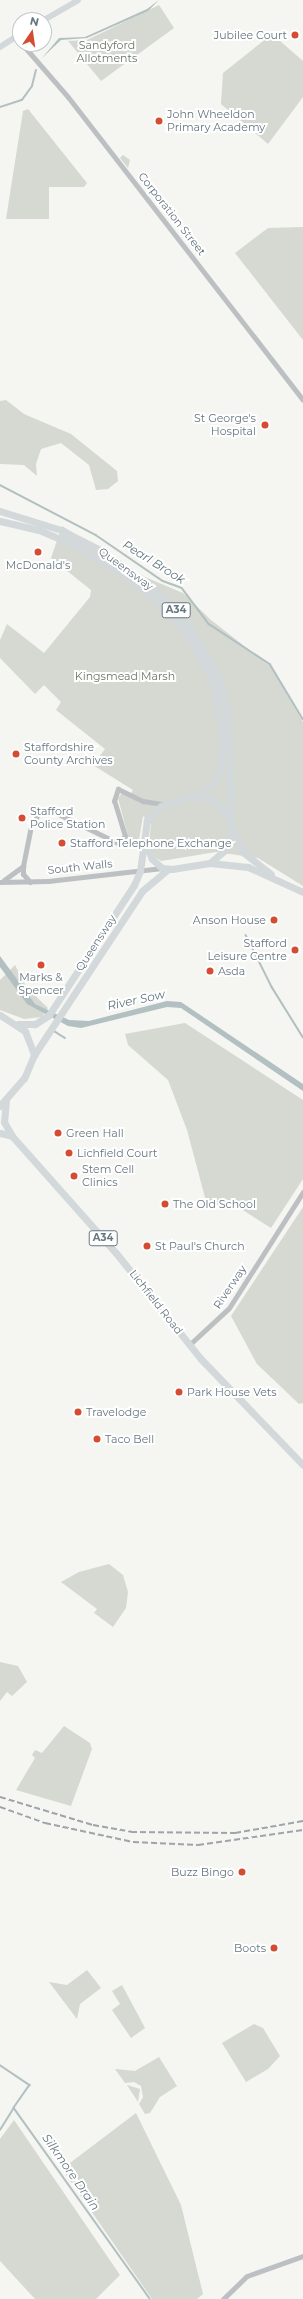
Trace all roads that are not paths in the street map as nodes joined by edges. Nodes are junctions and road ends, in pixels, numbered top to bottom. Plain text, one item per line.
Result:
1 (78, 0) edge
2 (52, 15) edge
3 (12, 39) edge
4 (0, 47) edge
5 (29, 52) edge
6 (303, 400) edge
7 (0, 511) edge
8 (2, 523) edge
9 (60, 534) junction
10 (189, 797) junction
11 (167, 804) junction
12 (228, 816) junction
13 (232, 831) junction
14 (144, 835) junction
15 (210, 863) junction
16 (23, 866) junction
17 (165, 869) junction
18 (140, 871) junction
19 (271, 874) junction
20 (1, 882) edge
21 (30, 882) junction
22 (303, 892) edge
23 (0, 1015) edge
24 (18, 1024) junction
25 (34, 1055) junction
26 (6, 1100) junction
27 (0, 1106) edge
28 (0, 1133) edge
29 (12, 1136) junction
30 (303, 1192) edge
31 (189, 1345) junction
32 (303, 1465) edge
33 (303, 2256) edge
34 (223, 2299) edge

1 - 2 main road
3 - 4 main road
5 - 6 street, Corporation Street
7 - 9 highway, Queensway / A34
8 - 9 highway, Queensway / A34
9 - 10 highway, Queensway / A34
9 - 12 highway, Queensway / A34
10 - 11 highway, Queensway
10 - 12 highway, Queensway
11 - 14 highway, Queensway
11 - 16 street
12 - 13 highway, Queensway
13 - 15 highway
13 - 19 highway, Queensway
14 - 17 highway, Queensway
14 - 18 highway, Queensway
15 - 17 highway
15 - 19 highway
16 - 20 street
16 - 21 street
17 - 18 street, South Walls
17 - 25 highway, Queensway
18 - 21 street, South Walls
18 - 24 highway, Queensway
19 - 22 highway
20 - 21 street, South Walls
23 - 24 highway
24 - 25 highway
25 - 26 highway, Queensway
26 - 27 highway, Queensway
26 - 29 highway, Lichfield Road / A34
28 - 29 highway
29 - 31 highway, Lichfield Road / A34
30 - 31 street, Riverway
31 - 32 highway, Lichfield Road / A34
33 - 34 street

